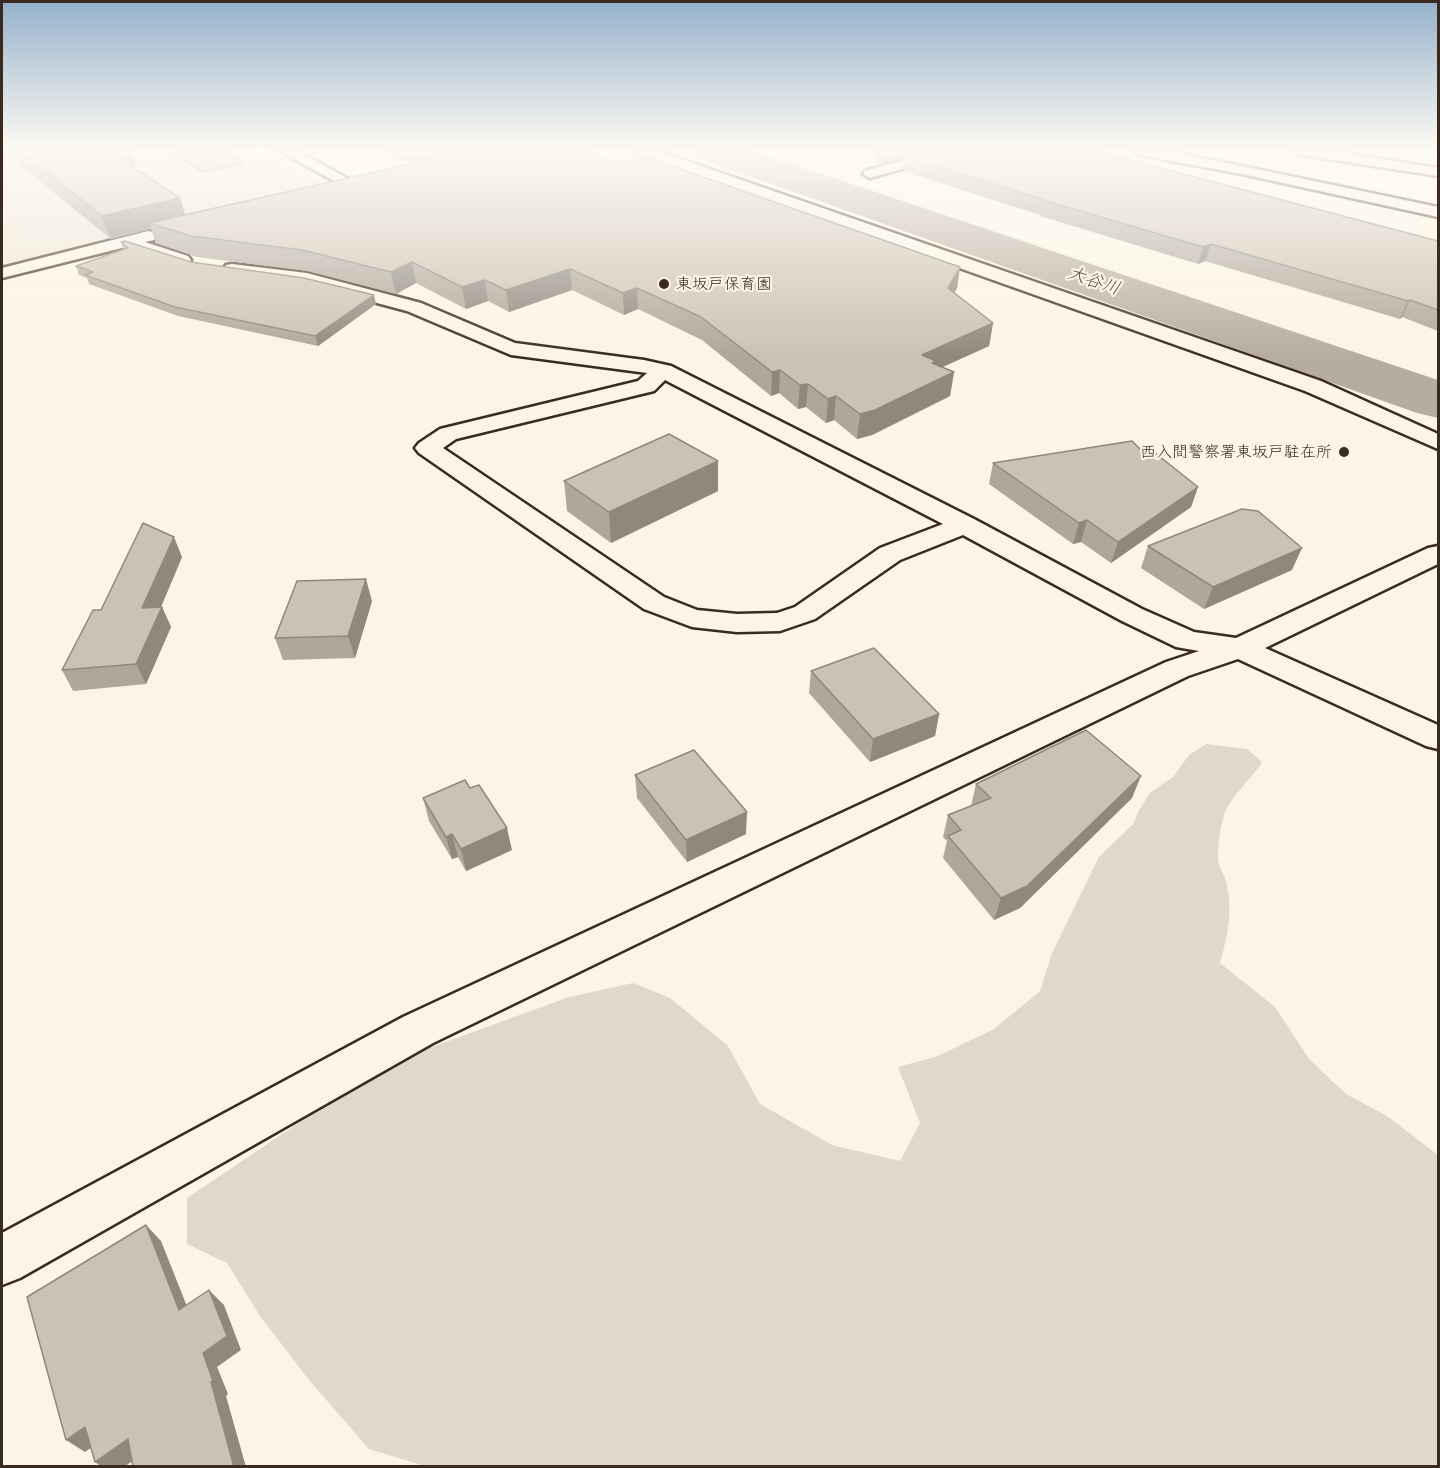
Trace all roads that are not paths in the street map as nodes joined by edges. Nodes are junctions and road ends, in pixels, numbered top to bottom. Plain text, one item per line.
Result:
1 (839, 220) edge
2 (160, 233) edge
3 (126, 241) junction
4 (2, 273) edge
5 (663, 371) junction
6 (1438, 442) edge
7 (965, 525) junction
8 (1438, 554) edge
9 (1240, 648) junction
10 (1438, 738) edge
11 (2, 1260) edge

1 - 6 street
2 - 3 street
3 - 4 street
3 - 5 street
5 - 7 street
5 - 7 street
7 - 9 street
8 - 9 street
9 - 10 street
9 - 11 street

